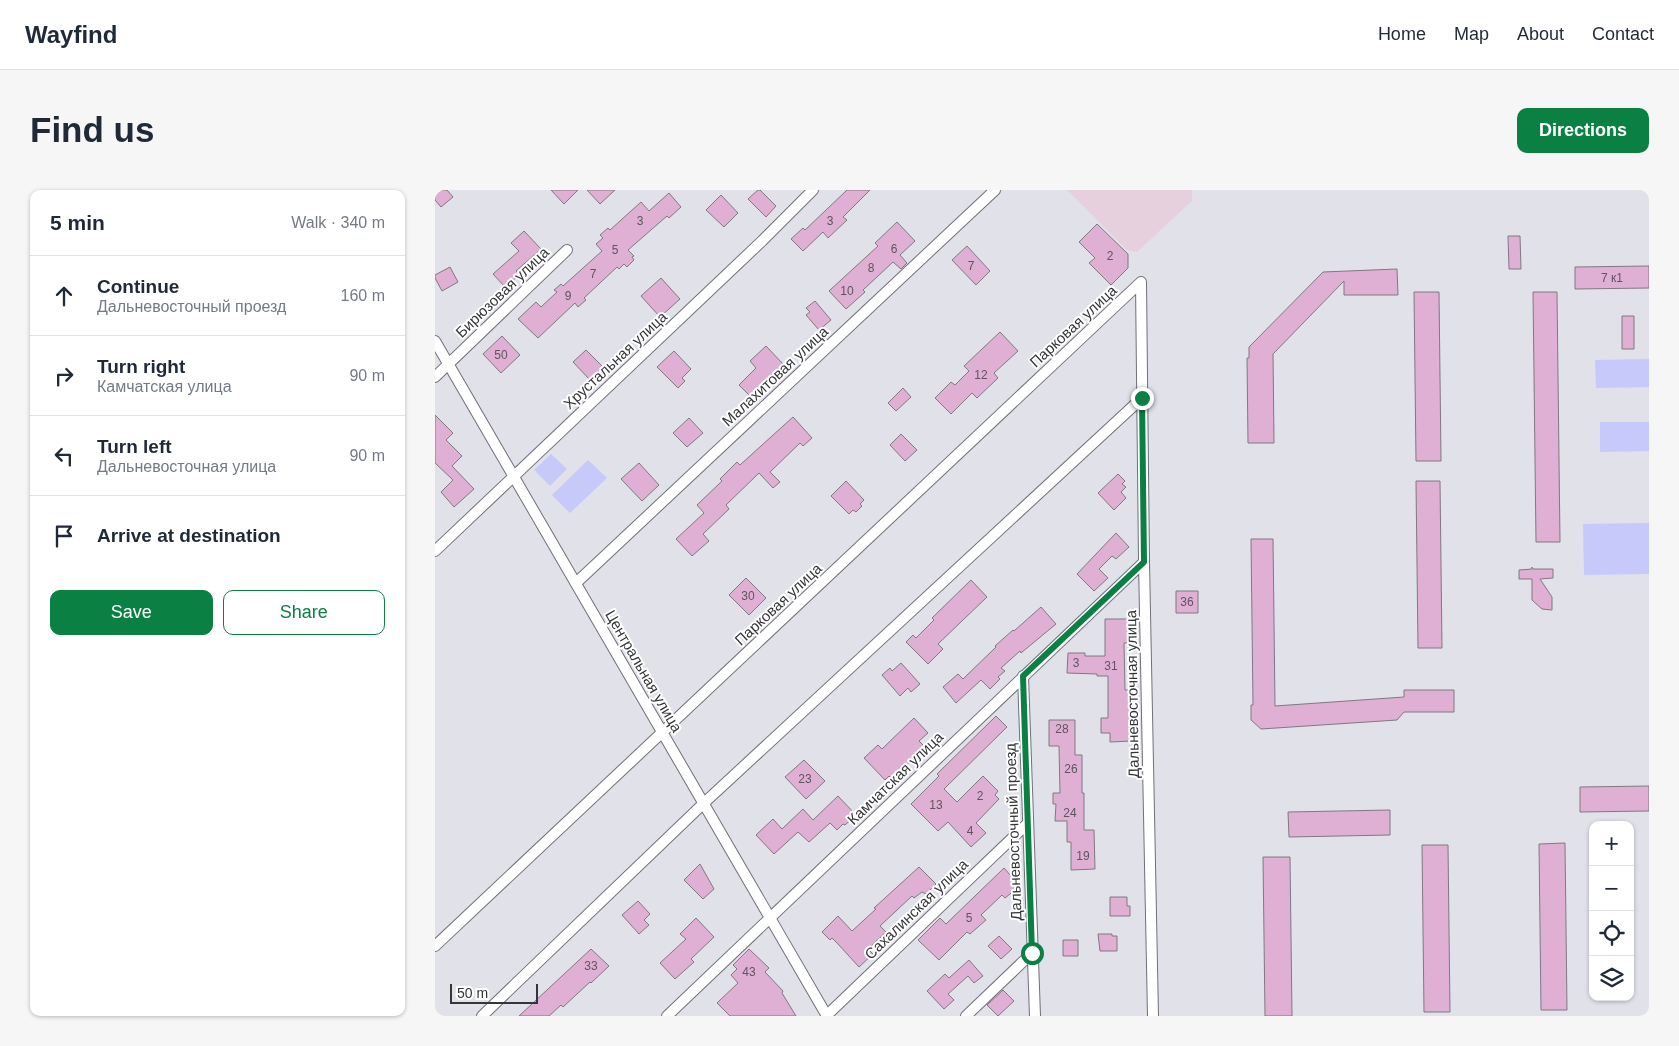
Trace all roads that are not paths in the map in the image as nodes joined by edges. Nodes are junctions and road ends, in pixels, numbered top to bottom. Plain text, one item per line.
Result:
1 (813, 190) edge
2 (995, 190) edge
3 (567, 250) dead end
4 (1141, 282) joint
5 (435, 341) edge
6 (449, 364) junction
7 (435, 377) edge
8 (1142, 398) junction
9 (513, 476) junction
10 (435, 550) edge
11 (1144, 562) junction
12 (576, 583) junction
13 (1023, 676) junction
14 (663, 733) junction
15 (704, 803) junction
16 (1028, 824) junction
17 (770, 918) junction
18 (435, 946) edge
19 (1032, 953) junction
20 (482, 1016) edge
21 (667, 1016) edge
22 (827, 1016) edge
23 (966, 1016) edge
24 (1035, 1016) edge
25 (1153, 1016) edge

1 - 9 street, Хрустальная улица
2 - 12 street, Малахитовая улица
3 - 6 street, Бирюзовая улица
4 - 8 street, Дальневосточная улица
4 - 14 street, Парковая улица
5 - 6 street, Центральная улица
6 - 7 street, Бирюзовая улица
6 - 9 street, Центральная улица
8 - 11 street, Дальневосточная улица
8 - 15 street
9 - 10 street, Хрустальная улица
9 - 12 street, Центральная улица
11 - 13 street, Камчатская улица
11 - 25 street, Дальневосточная улица
12 - 14 street, Центральная улица
13 - 16 street, Дальневосточный проезд
13 - 17 street, Камчатская улица
14 - 15 street, Центральная улица
14 - 18 street, Парковая улица
15 - 17 street, Центральная улица
15 - 20 street
16 - 19 street, Дальневосточный проезд
16 - 22 street, Сахалинская улица
17 - 21 street, Камчатская улица
17 - 22 street, Центральная улица
19 - 23 street
19 - 24 street, Дальневосточный проезд

